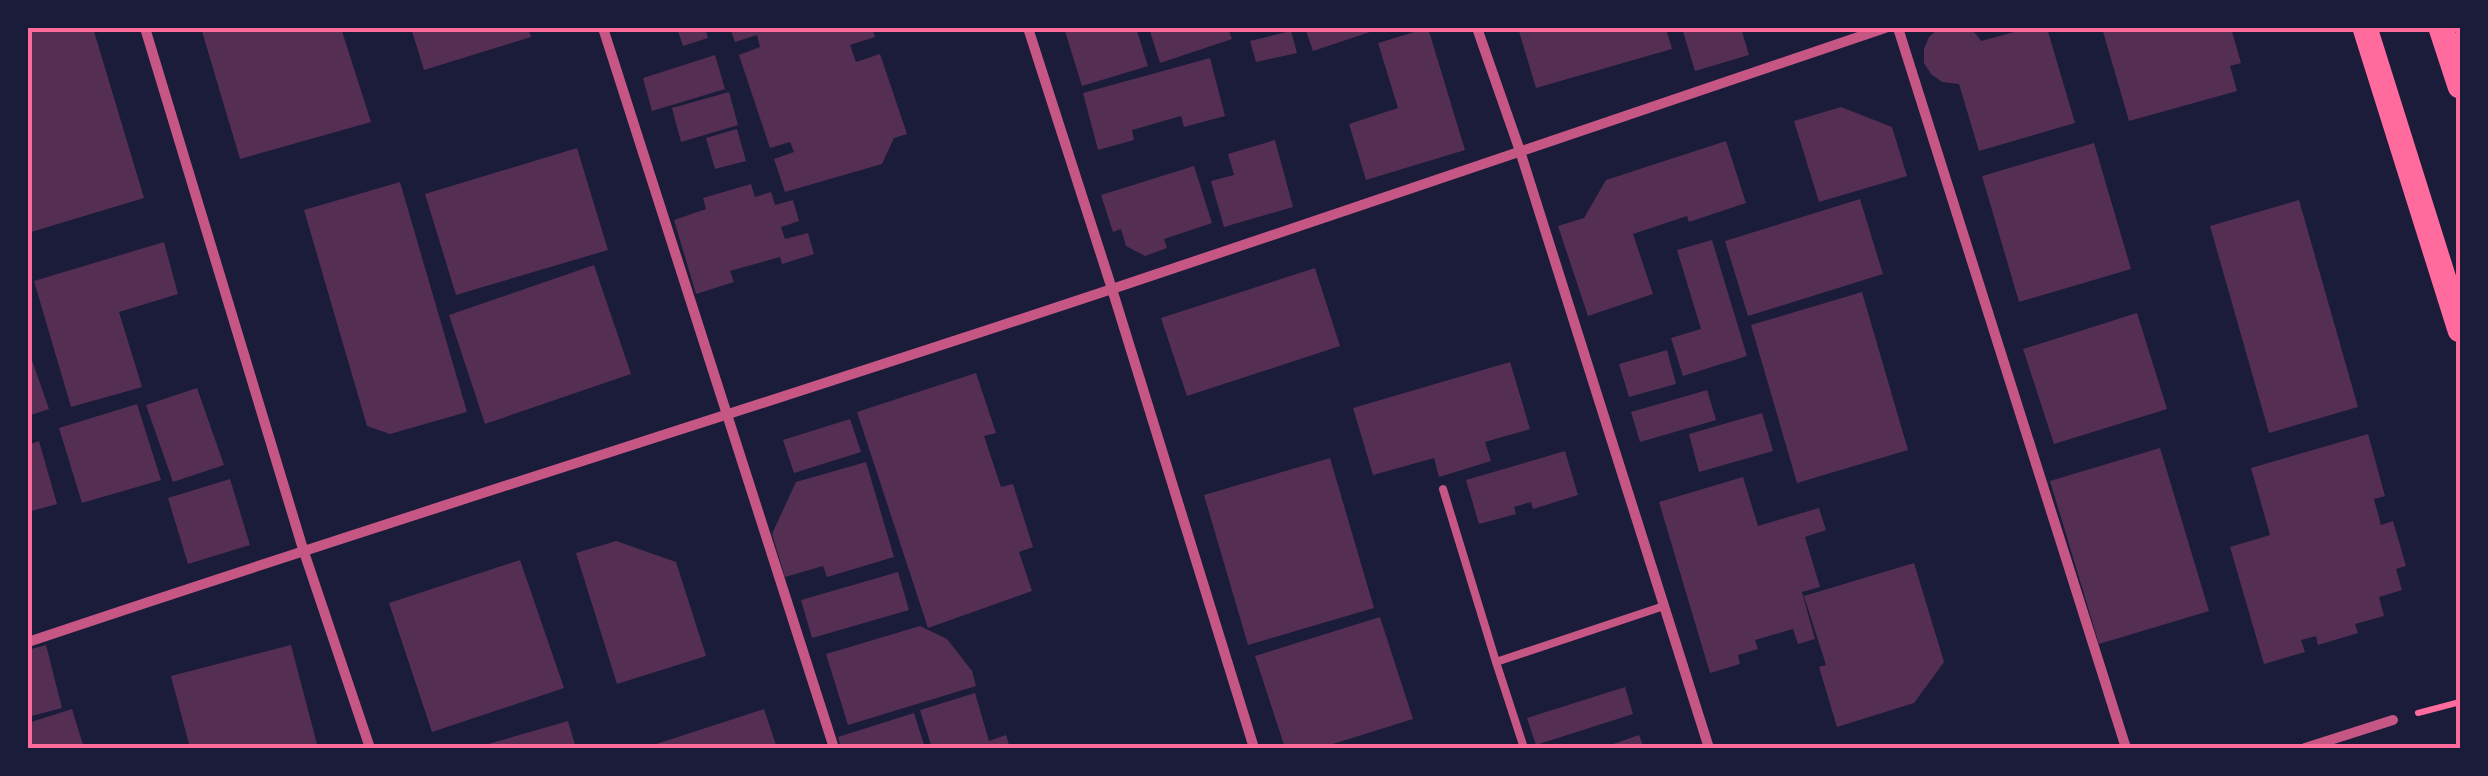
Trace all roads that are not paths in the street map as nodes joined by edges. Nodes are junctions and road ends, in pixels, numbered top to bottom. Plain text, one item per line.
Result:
1 (146, 28) edge
2 (603, 28) edge
3 (1028, 28) edge
4 (1478, 28) edge
5 (1885, 28) edge
6 (1898, 28) edge
7 (2366, 28) edge
8 (2440, 28) edge
9 (2460, 86) edge
10 (1520, 151) junction
11 (1112, 289) junction
12 (2460, 330) edge
13 (727, 415) junction
14 (1443, 489) dead end
15 (303, 550) junction
16 (1664, 606) junction
17 (28, 642) edge
18 (1496, 662) junction
19 (2394, 720) road end
20 (370, 748) edge
21 (834, 748) edge
22 (1254, 748) edge
23 (1524, 748) edge
24 (1709, 748) edge
25 (2126, 748) edge
26 (2305, 748) edge

1 - 15 street
2 - 13 street
3 - 11 street
4 - 10 street
5 - 10 street
6 - 25 street
7 - 12 main road
8 - 9 main road
10 - 11 street
10 - 16 street
11 - 13 street
11 - 22 street
13 - 15 street
13 - 21 street
14 - 18 lane
15 - 17 street
15 - 20 street
16 - 18 lane
16 - 24 street
18 - 23 lane
19 - 26 street

